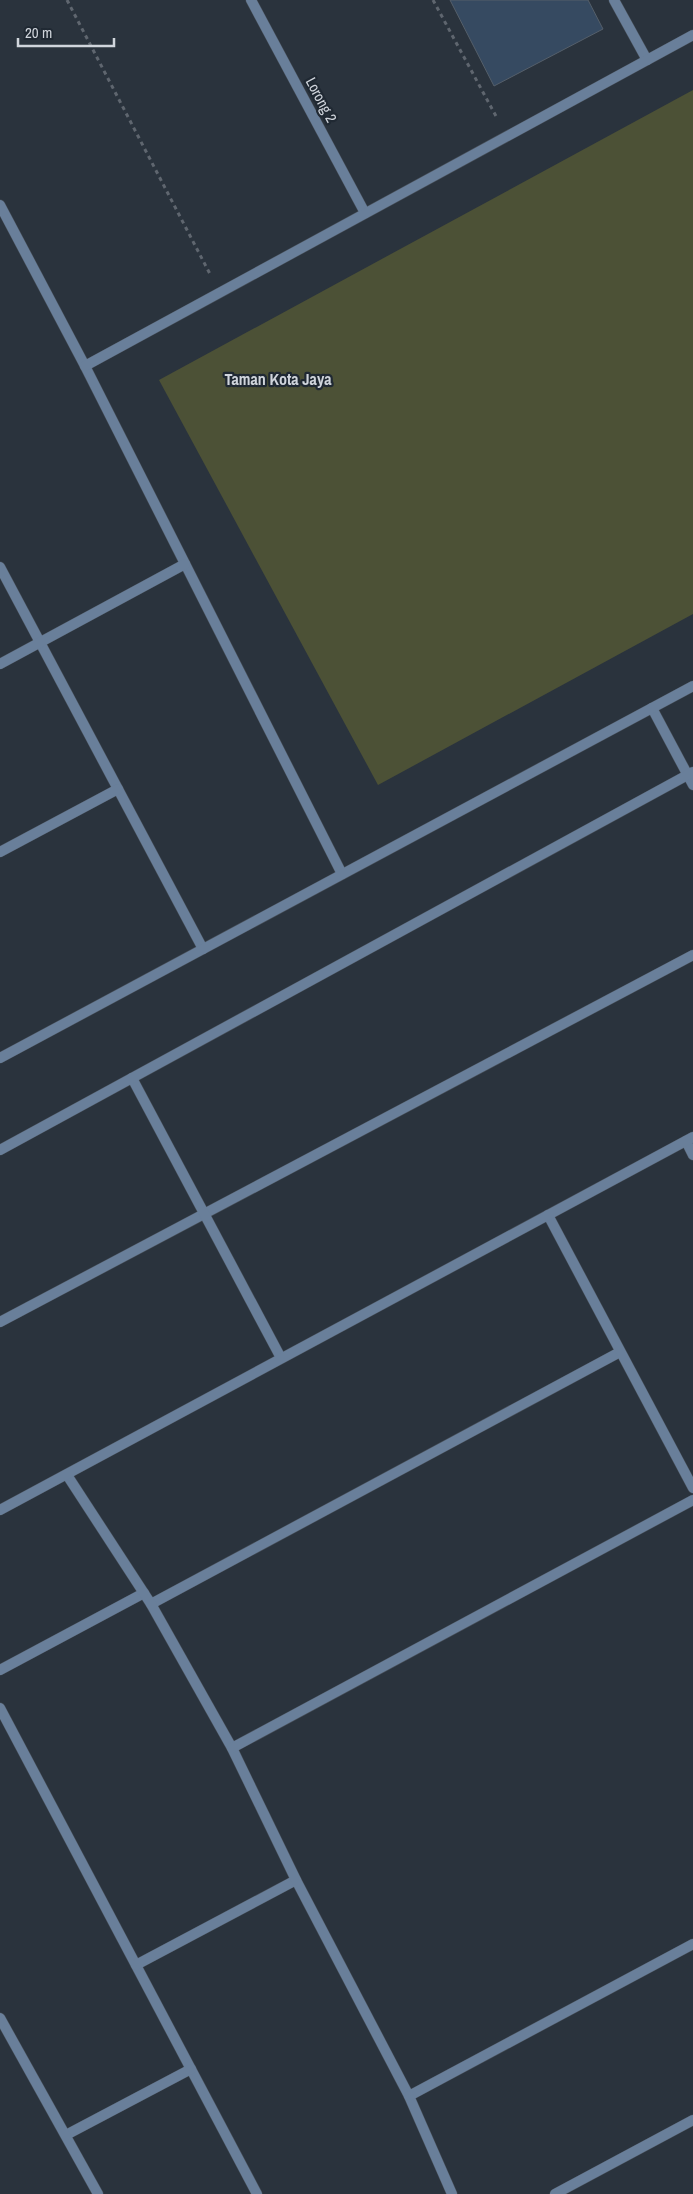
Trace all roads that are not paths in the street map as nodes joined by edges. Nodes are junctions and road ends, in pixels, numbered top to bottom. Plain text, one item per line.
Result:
1 (251, 0) edge
2 (614, 0) edge
3 (693, 35) edge
4 (647, 60) junction
5 (0, 205) edge
6 (365, 214) junction
7 (85, 366) junction
8 (185, 564) junction
9 (0, 567) edge
10 (41, 642) junction
11 (0, 664) edge
12 (693, 686) edge
13 (652, 708) junction
14 (690, 774) edge
15 (693, 785) edge
16 (118, 789) junction
17 (0, 852) edge
18 (342, 874) junction
19 (203, 949) junction
20 (693, 955) edge
21 (0, 1058) edge
22 (132, 1078) junction
23 (689, 1139) edge
24 (0, 1150) edge
25 (693, 1155) edge
26 (205, 1215) junction
27 (548, 1215) junction
28 (0, 1322) edge
29 (620, 1352) junction
30 (281, 1358) junction
31 (67, 1475) junction
32 (693, 1488) edge
33 (693, 1500) edge
34 (0, 1510) edge
35 (144, 1593) junction
36 (150, 1604) junction
37 (0, 1670) edge
38 (0, 1708) edge
39 (232, 1748) junction
40 (296, 1880) junction
41 (693, 1944) edge
42 (136, 1966) junction
43 (0, 2018) edge
44 (191, 2069) junction
45 (409, 2096) junction
46 (693, 2120) edge
47 (66, 2135) junction
48 (98, 2194) edge
49 (257, 2194) edge
50 (452, 2194) edge
51 (555, 2194) edge

1 - 6 street, Lorong 2
2 - 4 street
3 - 4 street
4 - 6 street
5 - 7 street
6 - 7 street
7 - 8 street
8 - 10 street
8 - 18 street
9 - 10 street
10 - 11 street
10 - 16 street
12 - 13 street
13 - 14 street
13 - 18 street
14 - 15 street
14 - 22 street
16 - 17 street
16 - 19 street
18 - 19 street
19 - 21 street
20 - 26 street
22 - 24 street
22 - 26 street
23 - 25 street
23 - 27 street
26 - 28 street
26 - 30 street
27 - 29 street
27 - 30 street
29 - 32 street
29 - 36 street
30 - 31 street
31 - 34 street
31 - 35 street
33 - 39 street
35 - 36 street
35 - 37 street
36 - 39 street
38 - 42 street
39 - 40 street
40 - 42 street
40 - 45 street
41 - 45 street
42 - 44 street
43 - 47 street
44 - 47 street
44 - 49 street
45 - 50 street
46 - 51 street
47 - 48 street

